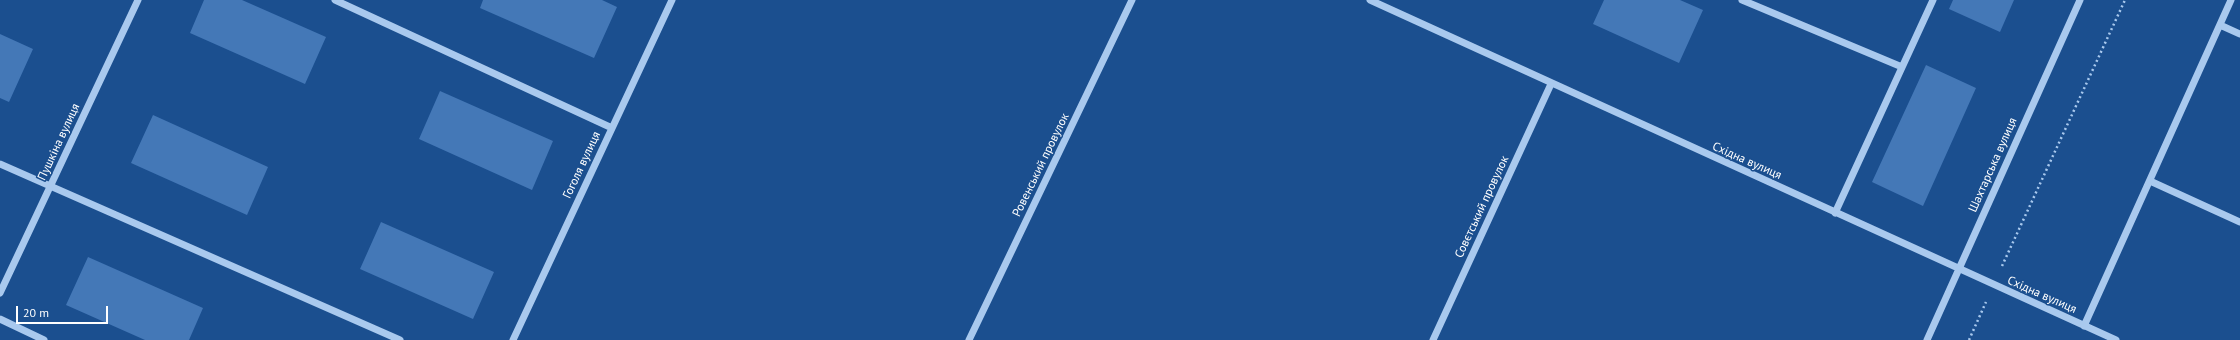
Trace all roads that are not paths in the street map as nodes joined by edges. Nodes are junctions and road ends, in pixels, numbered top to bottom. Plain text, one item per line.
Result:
1 (138, 0) edge
2 (335, 0) edge
3 (672, 0) edge
4 (1132, 0) edge
5 (1370, 0) edge
6 (1742, 0) edge
7 (1933, 0) edge
8 (2080, 0) edge
9 (2231, 0) edge
10 (2220, 25) junction
11 (2240, 34) edge
12 (1902, 67) junction
13 (1550, 84) junction
14 (612, 128) junction
15 (0, 164) edge
16 (2150, 181) junction
17 (50, 186) junction
18 (1835, 213) junction
19 (2240, 222) edge
20 (1958, 270) junction
21 (0, 294) edge
22 (0, 319) edge
23 (2084, 326) junction
24 (44, 340) edge
25 (400, 340) edge
26 (513, 340) edge
27 (969, 340) edge
28 (1433, 340) edge
29 (1927, 340) edge
30 (2116, 340) edge

1 - 17 street, Пушкіна вулиця
2 - 14 street
3 - 14 street, Гоголя вулиця
4 - 27 street, Ровенський провулок
5 - 13 street, Східна вулиця
6 - 12 street
7 - 12 street
8 - 20 street, Шахтарська вулиця
9 - 10 street
10 - 11 street
10 - 16 street
12 - 18 street
13 - 18 street, Східна вулиця
13 - 28 street, Совєтський провулок
14 - 26 street, Гоголя вулиця
15 - 17 street
16 - 19 street
16 - 23 street
17 - 21 street, Пушкіна вулиця
17 - 25 street
18 - 20 street, Східна вулиця
20 - 23 street, Східна вулиця
20 - 29 street, Шахтарська вулиця
22 - 24 street
23 - 30 street, Східна вулиця

